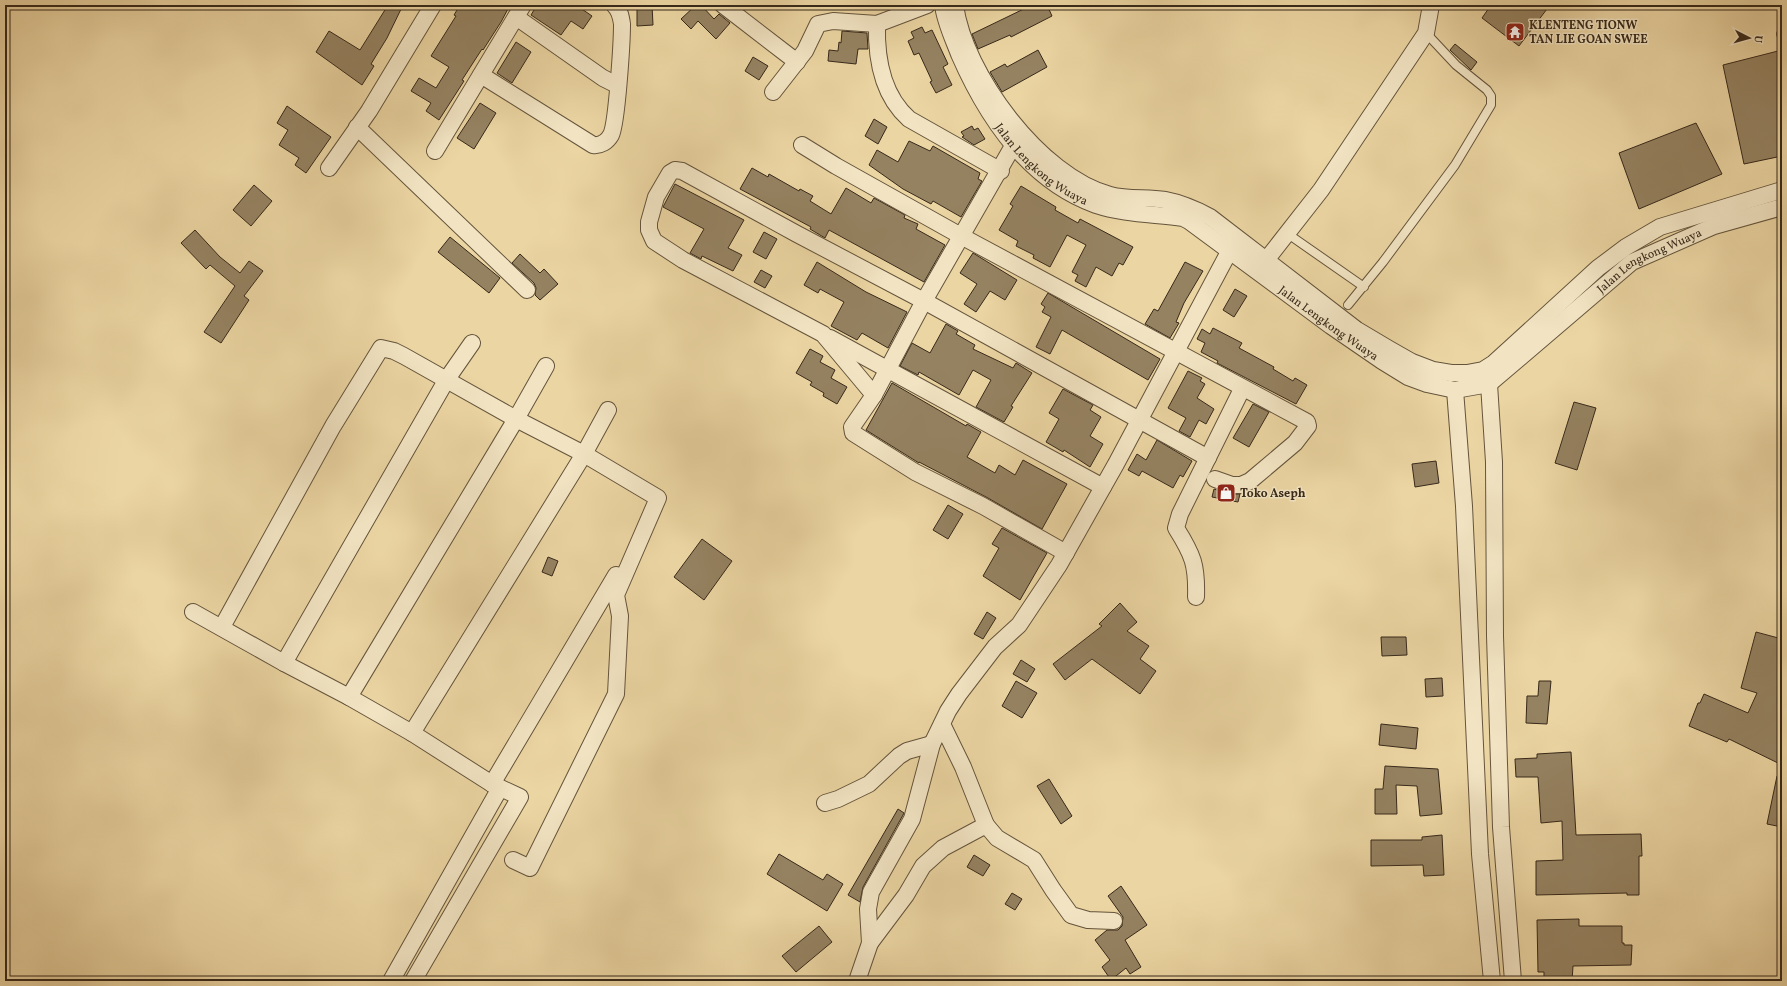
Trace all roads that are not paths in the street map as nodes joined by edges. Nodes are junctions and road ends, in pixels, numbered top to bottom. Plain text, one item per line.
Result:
1 (433, 5) edge
2 (615, 5) edge
3 (723, 5) edge
4 (927, 5) edge
5 (943, 5) edge
6 (955, 5) edge
7 (1431, 5) edge
8 (519, 11) edge
9 (876, 24) junction
10 (1426, 33) junction
11 (797, 62) junction
12 (481, 75) junction
13 (617, 85) junction
14 (774, 92) dead end
15 (357, 127) junction
16 (1018, 141) junction
17 (802, 145) dead end
18 (435, 151) dead end
19 (329, 168) dead end
20 (1001, 171) junction
21 (1782, 190) edge
22 (1782, 206) edge
23 (1288, 234) junction
24 (961, 236) junction
25 (1230, 250) junction
26 (1267, 259) junction
27 (1364, 287) junction
28 (527, 290) dead end
29 (924, 301) junction
30 (1348, 305) dead end
31 (823, 334) junction
32 (472, 343) dead end
33 (1175, 352) junction
34 (546, 366) dead end
35 (888, 370) junction
36 (447, 379) junction
37 (1489, 384) junction
38 (1242, 389) junction
39 (1455, 390) junction
40 (874, 395) junction
41 (608, 410) dead end
42 (516, 419) junction
43 (1138, 421) junction
44 (584, 454) junction
45 (1208, 458) junction
46 (1215, 479) dead end
47 (1103, 487) junction
48 (658, 498) junction
49 (1066, 554) junction
50 (1196, 597) dead end
51 (193, 612) dead end
52 (222, 627) junction
53 (284, 663) junction
54 (349, 697) junction
55 (942, 724) junction
56 (412, 733) junction
57 (932, 744) junction
58 (496, 786) junction
59 (825, 803) dead end
60 (986, 825) junction
61 (513, 860) dead end
62 (1114, 921) dead end
63 (870, 943) junction
64 (391, 981) edge
65 (413, 981) edge
66 (857, 981) edge
67 (1492, 981) edge
68 (1513, 981) edge

1 - 15 street
2 - 13 street
3 - 11 street
4 - 9 street
5 - 16 street, Jalan Lengkong Wuaya
6 - 16 street, Jalan Lengkong Wuaya
7 - 10 street
8 - 12 street
8 - 13 street
9 - 11 street
9 - 20 street
10 - 23 street
10 - 27 lane
11 - 14 street
12 - 13 street
12 - 18 street
15 - 19 street
15 - 28 street
16 - 20 street
16 - 25 street, Jalan Lengkong Wuaya
16 - 26 street, Jalan Lengkong Wuaya
17 - 24 street
20 - 24 street
21 - 26 street, Jalan Lengkong Wuaya
22 - 37 street, Jalan Lengkong Wuaya
23 - 26 street
23 - 27 lane
24 - 29 street
24 - 33 street
25 - 33 street
25 - 39 street, Jalan Lengkong Wuaya
27 - 30 lane
29 - 31 street
29 - 35 street
29 - 43 street
31 - 35 street
31 - 40 street
32 - 36 street
33 - 38 street
33 - 43 street
34 - 42 street
35 - 40 street
35 - 47 street
36 - 42 street
36 - 52 street
36 - 53 street
37 - 39 street, Jalan Lengkong Wuaya
37 - 68 street
38 - 45 street
38 - 46 street
39 - 67 street
40 - 49 street
41 - 44 street
42 - 44 street
42 - 54 street
43 - 45 street
43 - 47 street
44 - 48 street
44 - 56 street
45 - 50 street
47 - 49 street
48 - 58 street
48 - 61 street
49 - 55 street
51 - 52 street
52 - 53 street
53 - 54 street
54 - 56 street
55 - 57 street
55 - 60 street
56 - 58 street
57 - 59 street
57 - 63 street
58 - 64 street
58 - 65 street
60 - 62 street
60 - 63 street
63 - 66 street

